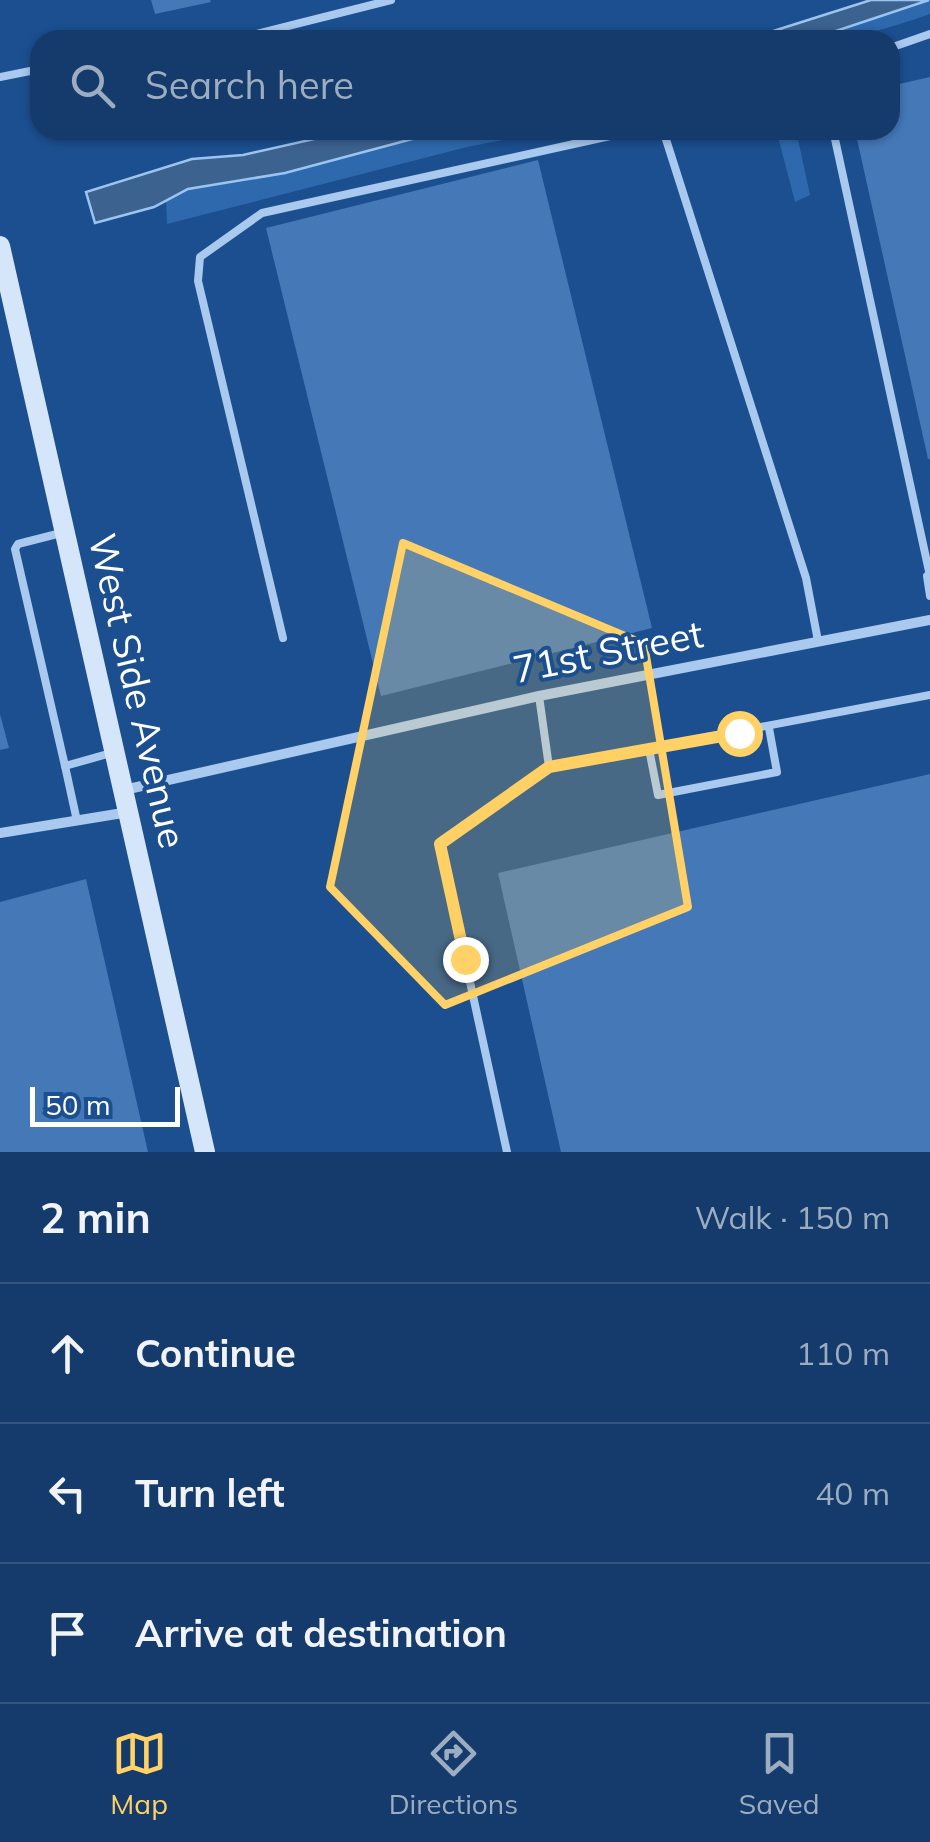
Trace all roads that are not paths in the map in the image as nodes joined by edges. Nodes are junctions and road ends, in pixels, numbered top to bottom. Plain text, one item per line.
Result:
1 (391, 0) edge
2 (272, 30) edge
3 (930, 34) edge
4 (900, 44) edge
5 (30, 72) edge
6 (0, 77) edge
7 (592, 140) edge
8 (665, 140) edge
9 (835, 140) edge
10 (0, 246) edge
11 (65, 532) junction
12 (929, 576) edge
13 (930, 596) edge
14 (930, 620) edge
15 (283, 638) dead end
16 (818, 641) junction
17 (930, 695) edge
18 (538, 696) junction
19 (769, 728) junction
20 (650, 749) junction
21 (115, 752) junction
22 (65, 766) junction
23 (549, 767) junction
24 (124, 790) junction
25 (130, 812) junction
26 (76, 821) junction
27 (0, 833) edge
28 (205, 1152) edge
29 (507, 1152) edge

1 - 2 lane
3 - 4 lane
5 - 6 lane
7 - 15 lane
8 - 16 lane
9 - 12 lane
10 - 11 street, West Side Avenue
11 - 21 street, West Side Avenue
11 - 22 lane
12 - 13 lane
14 - 16 street, 71st Street
16 - 18 street, 71st Street
17 - 19 lane
18 - 23 lane
18 - 24 street, 71st Street
19 - 20 lane
19 - 20 lane
20 - 23 lane
21 - 22 lane
21 - 24 street, West Side Avenue
22 - 26 lane
23 - 29 lane
24 - 25 street, West Side Avenue
25 - 26 street
25 - 28 street, West Side Avenue
26 - 27 street

